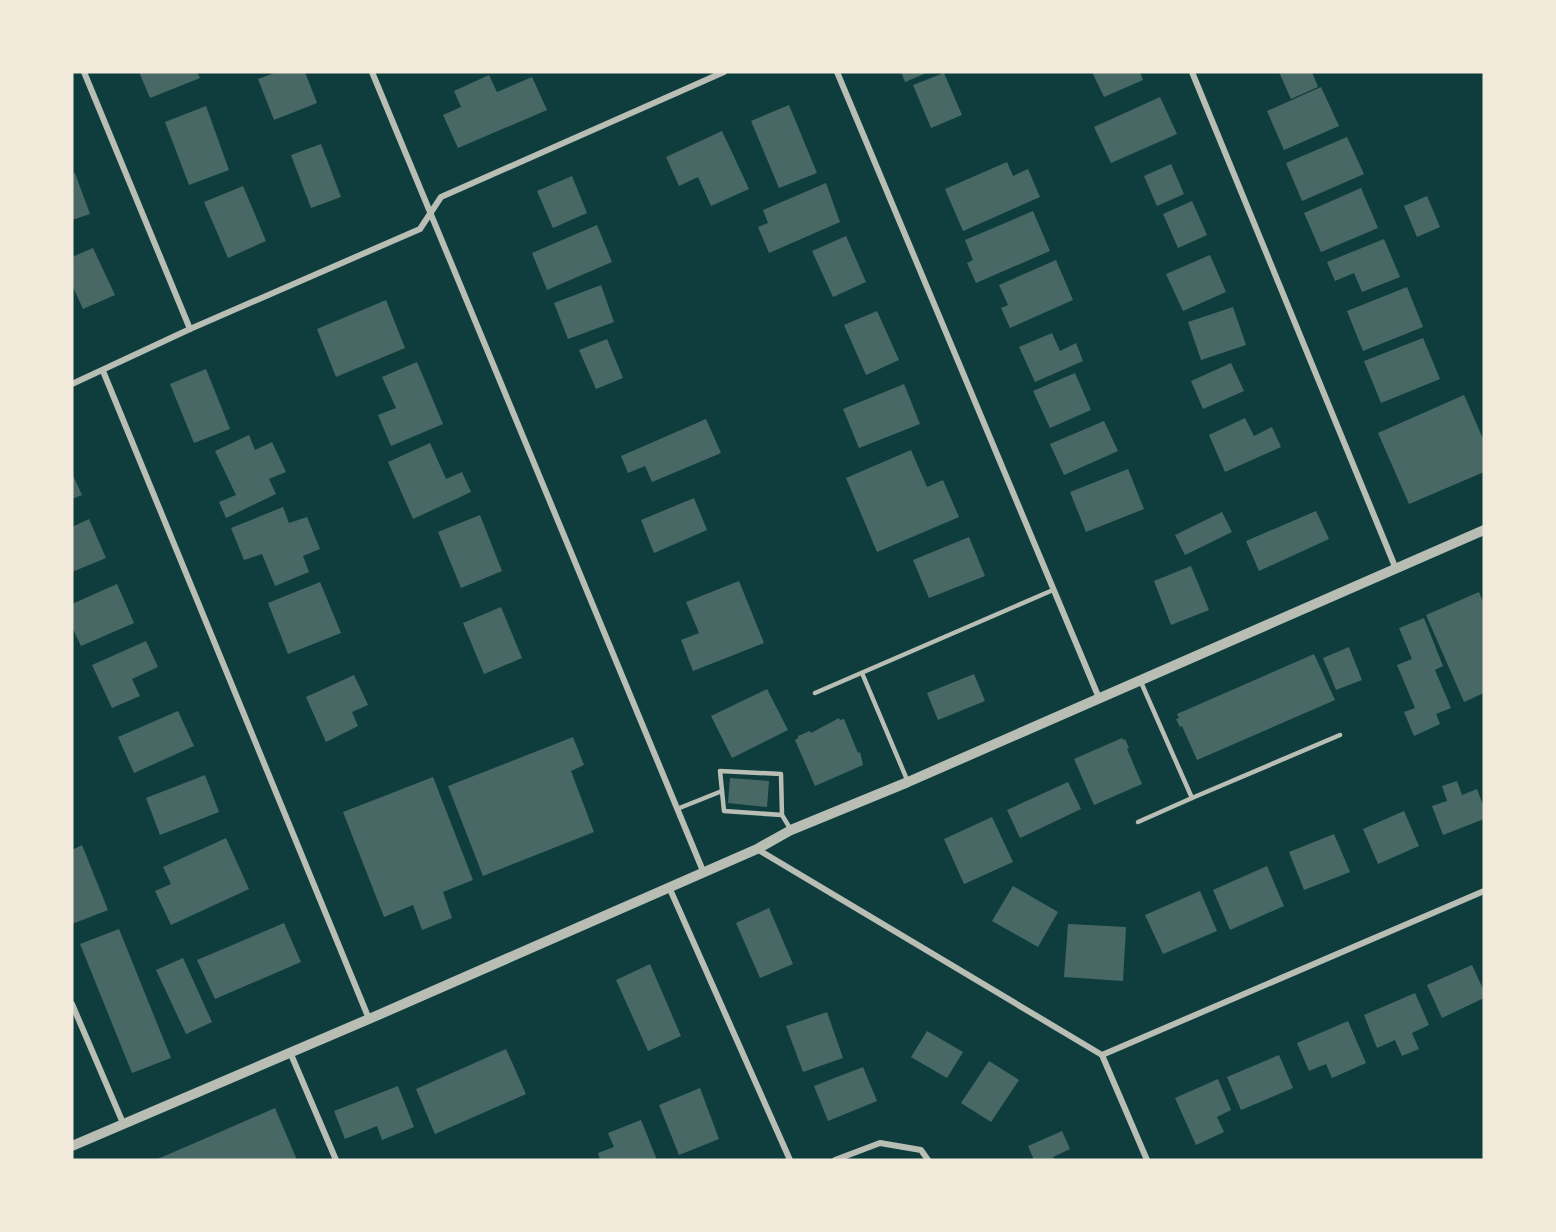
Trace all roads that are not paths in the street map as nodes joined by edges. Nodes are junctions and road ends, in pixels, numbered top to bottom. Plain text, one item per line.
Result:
1 (84, 72) edge
2 (372, 72) edge
3 (724, 72) edge
4 (837, 72) edge
5 (1192, 72) edge
6 (430, 212) junction
7 (190, 329) junction
8 (102, 370) junction
9 (72, 384) edge
10 (1484, 530) edge
11 (1396, 569) junction
12 (1053, 590) junction
13 (862, 673) junction
14 (1140, 680) junction
15 (815, 693) dead end
16 (1099, 698) junction
17 (1340, 735) dead end
18 (908, 782) junction
19 (722, 791) junction
20 (1192, 798) junction
21 (677, 809) junction
22 (782, 815) junction
23 (1138, 822) dead end
24 (791, 830) junction
25 (757, 849) junction
26 (703, 871) junction
27 (669, 887) junction
28 (1484, 891) edge
29 (72, 1004) edge
30 (369, 1018) junction
31 (291, 1052) junction
32 (1102, 1055) junction
33 (123, 1123) junction
34 (72, 1146) edge
35 (336, 1160) edge
36 (789, 1160) edge
37 (835, 1160) edge
38 (928, 1160) edge
39 (1147, 1160) edge

1 - 7 street
2 - 6 street
3 - 6 street
4 - 12 street
5 - 11 street
6 - 7 street
6 - 21 street
7 - 8 street
8 - 9 street
8 - 30 street
10 - 11 street
11 - 14 street
12 - 13 lane
12 - 16 street
13 - 15 lane
13 - 18 lane
14 - 16 street
14 - 20 lane
16 - 18 street
17 - 20 lane
18 - 24 street
19 - 21 lane
19 - 22 lane
19 - 22 lane
20 - 23 lane
21 - 26 street
22 - 24 lane
24 - 25 street
25 - 26 street
25 - 32 street
26 - 27 street
27 - 30 street
27 - 36 street
28 - 32 street
29 - 33 street
30 - 31 street
31 - 33 street
31 - 35 street
32 - 39 street
33 - 34 street
37 - 38 street

